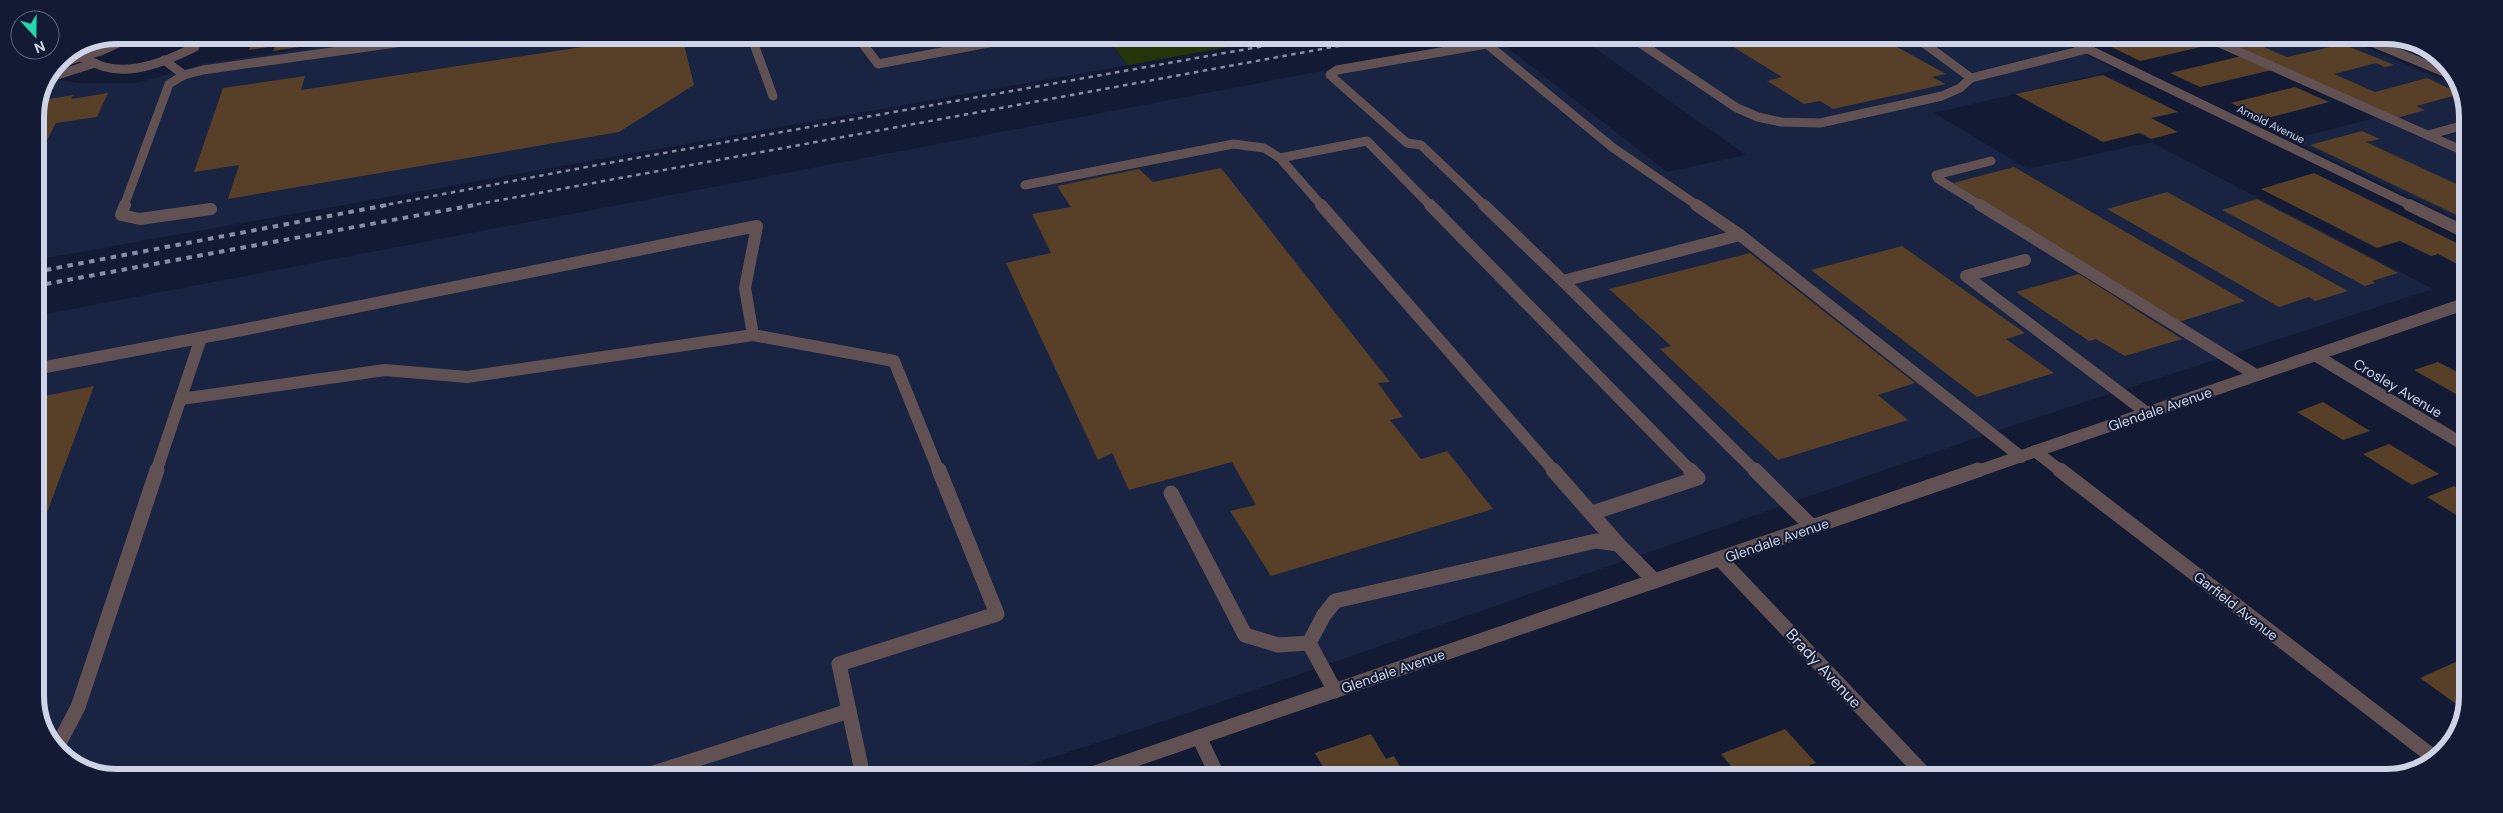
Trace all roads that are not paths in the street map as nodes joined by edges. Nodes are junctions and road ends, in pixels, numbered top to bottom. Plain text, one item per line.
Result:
1 (117, 44) edge
2 (196, 44) edge
3 (389, 44) edge
4 (754, 44) edge
5 (863, 44) edge
6 (984, 44) edge
7 (1642, 44) edge
8 (1925, 44) edge
9 (2077, 44) edge
10 (2222, 44) edge
11 (2377, 44) edge
12 (2087, 49) junction
13 (83, 58) junction
14 (164, 60) junction
15 (70, 61) edge
16 (95, 63) junction
17 (2444, 72) edge
18 (57, 75) edge
19 (184, 75) junction
20 (1971, 78) junction
21 (773, 96) dead end
22 (2459, 126) edge
23 (2428, 135) junction
24 (2459, 149) edge
25 (1280, 158) junction
26 (1991, 161) dead end
27 (1025, 185) dead end
28 (211, 209) dead end
29 (2459, 229) edge
30 (1740, 235) junction
31 (2024, 260) dead end
32 (1563, 281) junction
33 (2459, 307) edge
34 (753, 334) junction
35 (202, 338) junction
36 (2315, 355) junction
37 (44, 368) edge
38 (2256, 375) junction
39 (181, 399) junction
40 (2147, 413) junction
41 (2459, 442) edge
42 (2036, 451) junction
43 (2021, 457) junction
44 (1171, 493) dead end
45 (1592, 514) junction
46 (1812, 527) junction
47 (1618, 544) junction
48 (1720, 559) junction
49 (1655, 581) junction
50 (1309, 643) junction
51 (1335, 691) junction
52 (849, 711) junction
53 (1199, 737) junction
54 (60, 742) edge
55 (2430, 755) edge
56 (666, 769) edge
57 (861, 769) edge
58 (1106, 769) edge
59 (1215, 769) edge
60 (1919, 769) edge

1 - 13 street
2 - 14 street
3 - 19 street
4 - 21 street
5 - 6 street
7 - 20 street
8 - 20 street
9 - 12 street, Arnold Avenue
10 - 23 street
11 - 17 street
12 - 20 street
12 - 29 street, Arnold Avenue
13 - 15 street
13 - 16 street
14 - 16 street
14 - 19 street
16 - 18 street
19 - 28 street
22 - 23 street
23 - 24 street
25 - 27 street
25 - 45 street
25 - 45 street
26 - 38 street
30 - 32 street
30 - 32 street
30 - 43 street
31 - 40 street
32 - 46 street
33 - 36 street, Glendale Avenue
34 - 35 street
34 - 39 street
34 - 52 street
35 - 37 street
35 - 39 street
36 - 38 street, Glendale Avenue
36 - 41 street, Crosley Avenue
38 - 40 street, Glendale Avenue
39 - 54 street
40 - 42 street, Glendale Avenue
42 - 43 street, Glendale Avenue
42 - 55 street, Garfield Avenue
43 - 46 street, Glendale Avenue
44 - 50 street
45 - 47 street
46 - 48 street, Glendale Avenue
47 - 49 street
47 - 50 street
48 - 49 street, Glendale Avenue
48 - 60 street, Brady Avenue
49 - 51 street, Glendale Avenue
50 - 51 street
51 - 53 street, Glendale Avenue
52 - 56 street
52 - 57 street
53 - 58 street, Glendale Avenue
53 - 59 street

